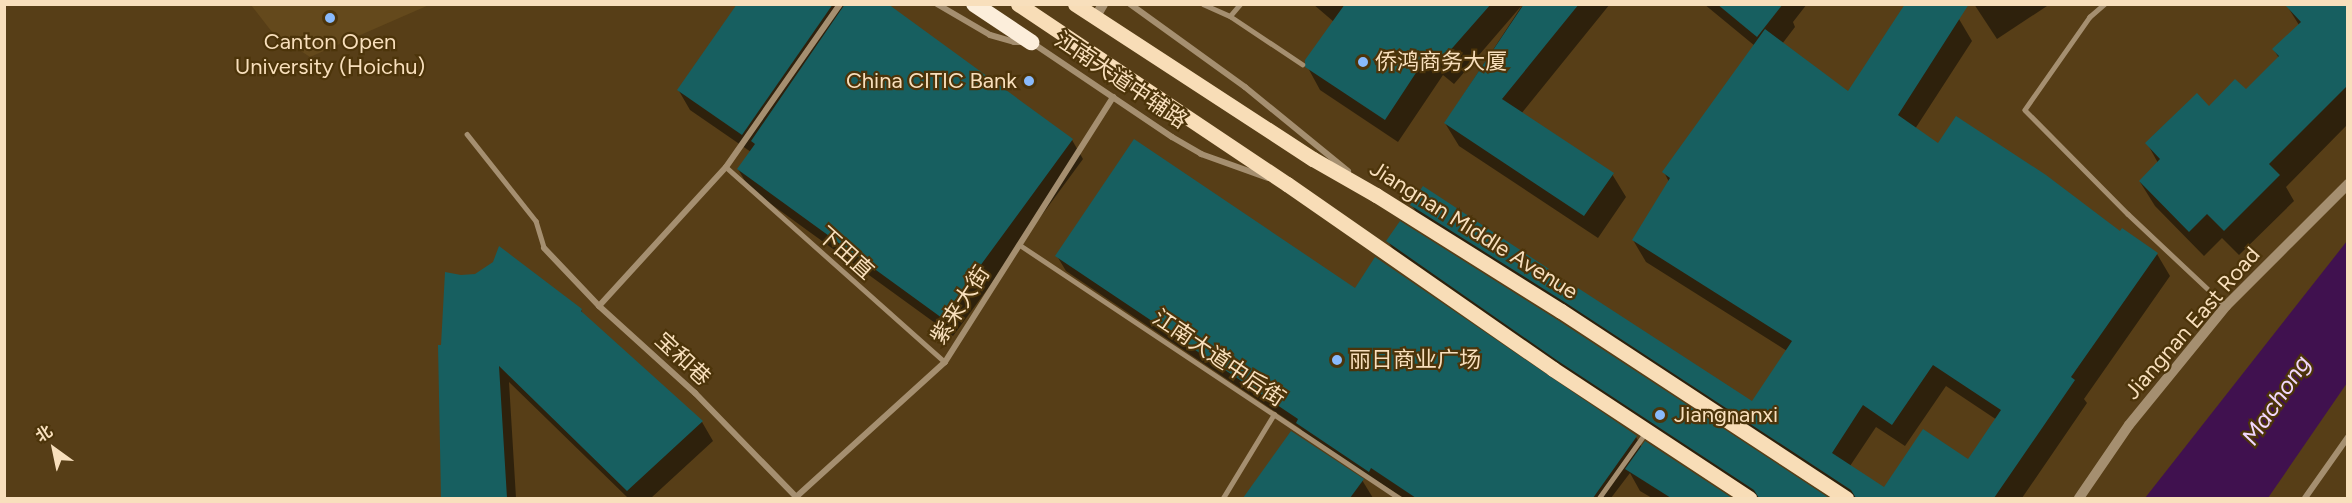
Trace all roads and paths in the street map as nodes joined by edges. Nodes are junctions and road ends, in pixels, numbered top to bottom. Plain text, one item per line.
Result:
1 (840, 4) edge
2 (937, 4) edge
3 (974, 4) edge
4 (1018, 4) edge
5 (1075, 4) edge
6 (1130, 4) edge
7 (1203, 4) edge
8 (1240, 4) edge
9 (2105, 4) edge
10 (1099, 11) edge
11 (1230, 16) junction
12 (1045, 22) junction
13 (1031, 42) junction
14 (1302, 64) dead end
15 (1113, 97) junction
16 (467, 134) dead end
17 (726, 167) junction
18 (1287, 184) junction
19 (2348, 184) edge
20 (1376, 195) junction
21 (1020, 245) junction
22 (544, 248) joint
23 (598, 306) junction
24 (2226, 306) junction
25 (945, 362) junction
26 (1274, 414) junction
27 (1646, 431) junction
28 (2348, 438) edge
29 (1393, 497) edge
30 (796, 498) edge
31 (1223, 498) edge
32 (1400, 498) edge
33 (1599, 498) edge
34 (1749, 498) edge
35 (1846, 498) edge
36 (2079, 498) edge
37 (2305, 498) edge

1 - 17 street
2 - 13 street, 江南大道中辅路
3 - 13 highway
4 - 12 main road
5 - 10 main road, Jiangnan Middle Avenue
6 - 20 street
7 - 11 lane
8 - 11 lane
9 - 24 lane
10 - 20 main road, Jiangnan Middle Avenue
11 - 14 lane
12 - 13 main road
12 - 18 main road
13 - 15 street, 江南大道中辅路
15 - 18 street, 江南大道中辅路
15 - 21 street, 紫来大街
16 - 22 lane
17 - 23 street
17 - 25 lane, 下田直
18 - 27 main road
19 - 24 street, Jiangnan East Road
20 - 35 main road, Jiangnan Middle Avenue
21 - 25 street, 紫来大街
21 - 26 lane, 江南大道中后街
22 - 23 street, 宝和巷
23 - 30 street, 宝和巷
24 - 36 street, Jiangnan East Road
25 - 30 street, 紫来大街
26 - 29 lane, 江南大道中后街
26 - 31 lane
27 - 33 lane
27 - 34 main road
28 - 37 street
29 - 32 lane, 江南大道中后街

